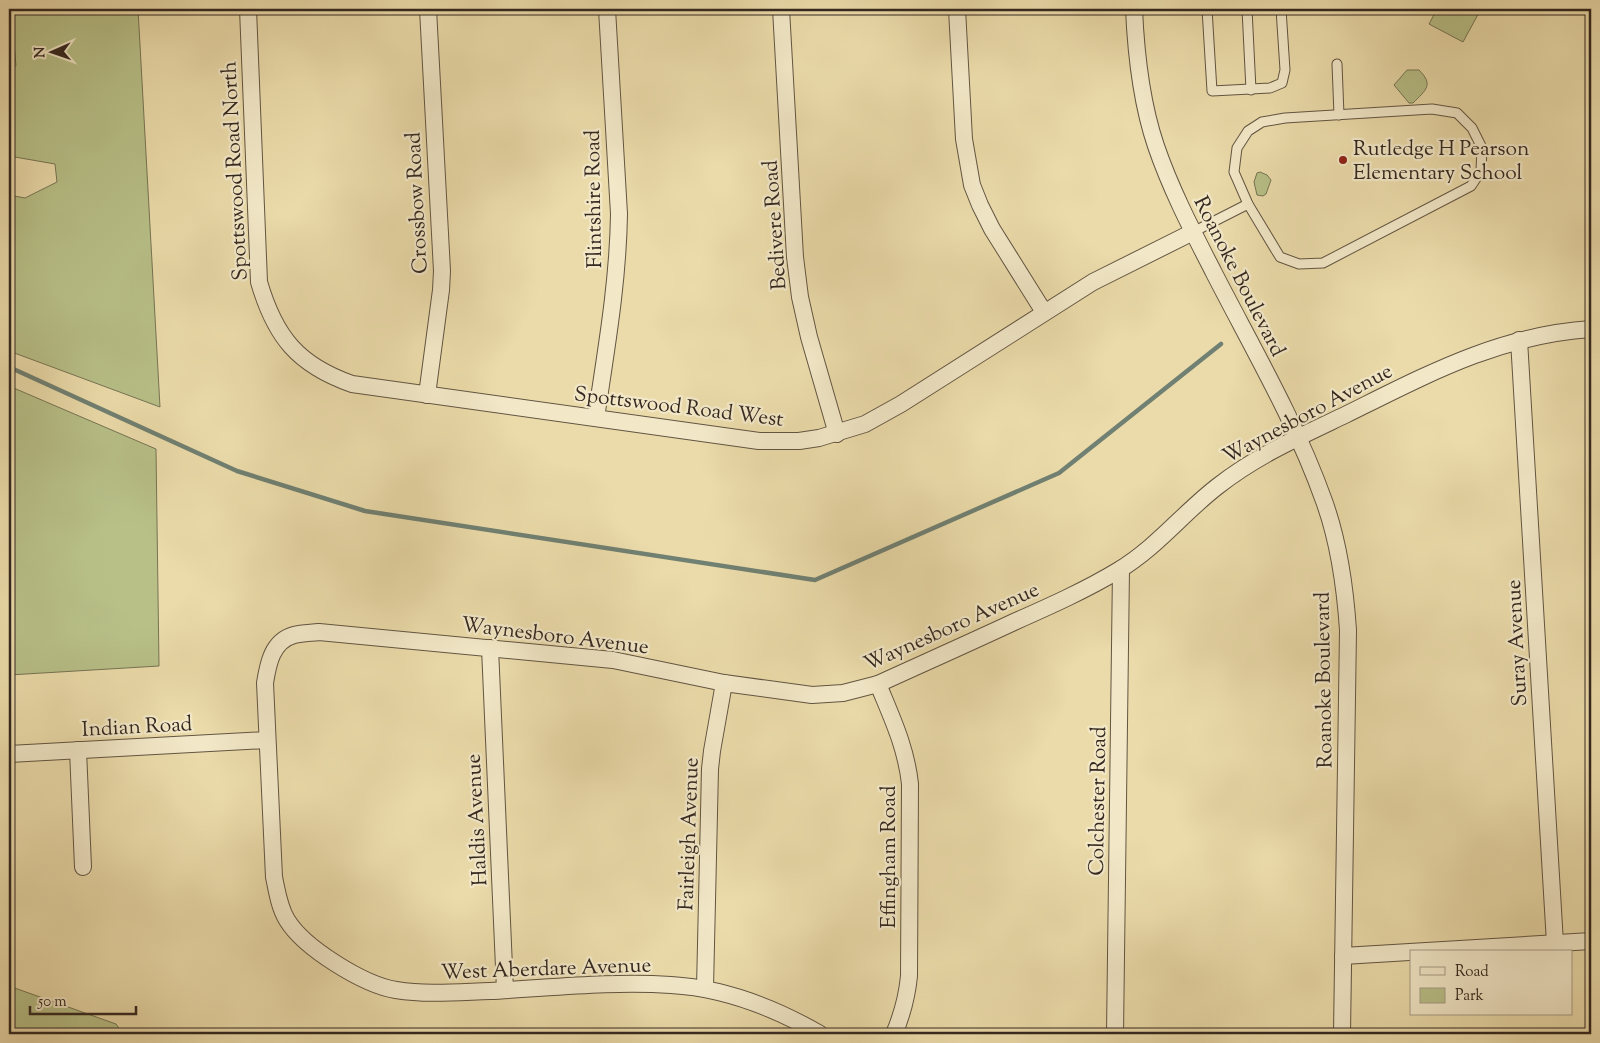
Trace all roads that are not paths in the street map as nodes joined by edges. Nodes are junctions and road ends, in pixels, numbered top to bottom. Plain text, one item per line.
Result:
1 (248, 9) edge
2 (428, 9) edge
3 (607, 9) edge
4 (782, 9) edge
5 (957, 9) edge
6 (1134, 9) edge
7 (1208, 9) edge
8 (1247, 9) edge
9 (1281, 9) edge
10 (1337, 64) dead end
11 (1251, 90) junction
12 (1339, 115) junction
13 (1248, 204) junction
14 (1193, 232) junction
15 (1044, 312) junction
16 (278, 328) joint
17 (1591, 329) edge
18 (1519, 340) junction
19 (427, 395) junction
20 (596, 418) junction
21 (837, 434) junction
22 (1298, 437) junction
23 (1121, 569) junction
24 (490, 648) junction
25 (269, 659) joint
26 (724, 683) junction
27 (878, 684) junction
28 (267, 740) junction
29 (78, 750) junction
30 (9, 754) edge
31 (83, 867) dead end
32 (1591, 941) edge
33 (1556, 944) junction
34 (1449, 950) edge
35 (1410, 952) edge
36 (1342, 956) junction
37 (705, 988) junction
38 (505, 990) junction
39 (820, 1034) edge
40 (894, 1034) edge
41 (1115, 1034) edge
42 (1342, 1034) edge

1 - 16 street, Spottswood Road North
2 - 19 street, Crossbow Road
3 - 20 street, Flintshire Road
4 - 21 street, Bedivere Road
5 - 15 street
6 - 14 street, Roanoke Boulevard
7 - 11 lane
8 - 11 lane
9 - 11 lane
10 - 12 lane
12 - 13 lane
12 - 13 lane
13 - 14 lane
14 - 15 street, Spottswood Road West
14 - 22 street, Roanoke Boulevard
15 - 21 street, Spottswood Road West
16 - 19 street, Spottswood Road West
17 - 18 street, Waynesboro Avenue
18 - 22 street, Waynesboro Avenue
18 - 33 street, Suray Avenue
19 - 20 street, Spottswood Road West
20 - 21 street, Spottswood Road West
22 - 23 street, Waynesboro Avenue
22 - 36 street, Roanoke Boulevard
23 - 27 street, Waynesboro Avenue
23 - 41 street, Colchester Road
24 - 25 street, Waynesboro Avenue
24 - 26 street, Waynesboro Avenue
24 - 38 street, Haldis Avenue
25 - 28 street, West Aberdare Avenue
26 - 27 street, Waynesboro Avenue
26 - 37 street, Fairleigh Avenue
27 - 40 street, Effingham Road
28 - 29 street, Indian Road
28 - 38 street, West Aberdare Avenue
29 - 30 street, Indian Road
29 - 31 street
32 - 33 street
33 - 34 street
35 - 36 street
36 - 42 street, Roanoke Boulevard
37 - 38 street, West Aberdare Avenue
37 - 39 street, West Aberdare Avenue

